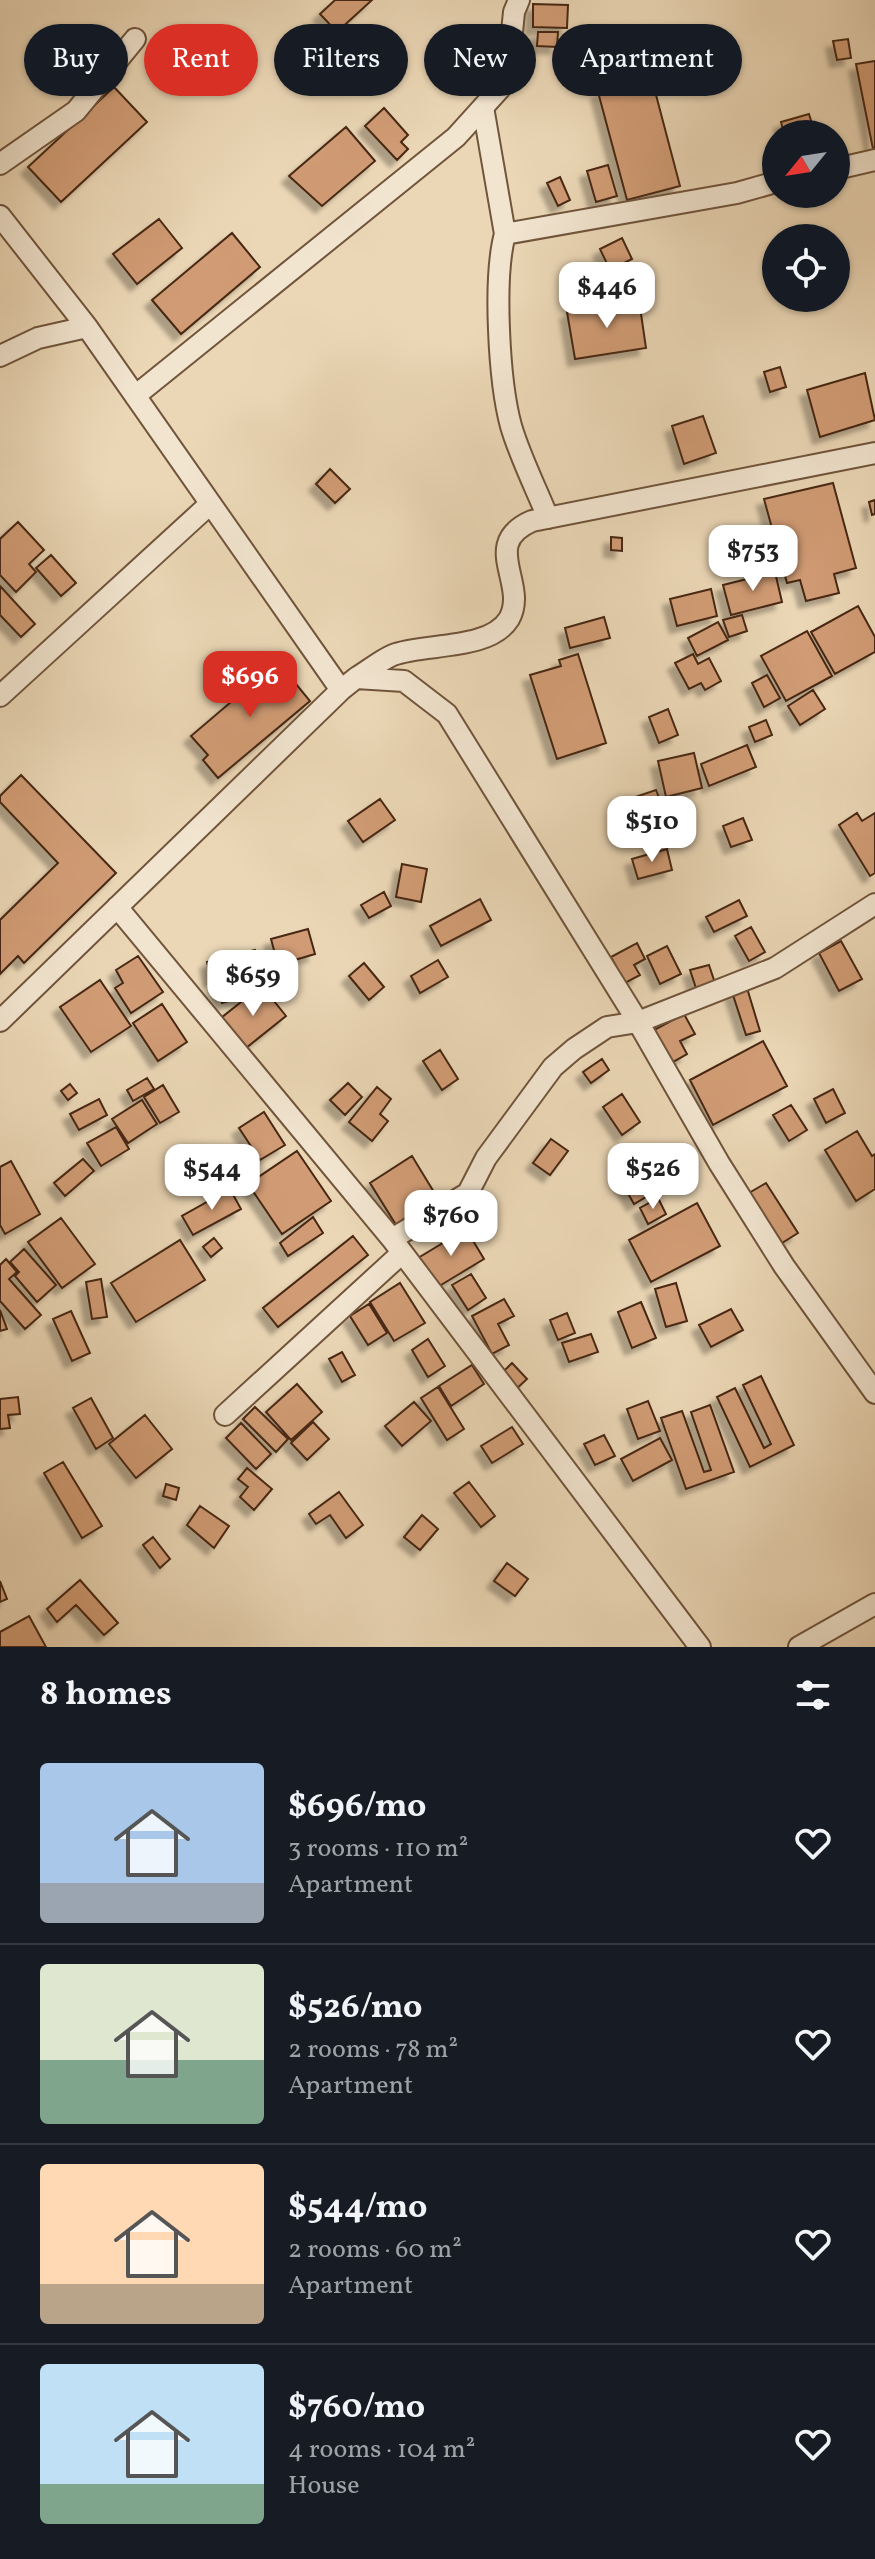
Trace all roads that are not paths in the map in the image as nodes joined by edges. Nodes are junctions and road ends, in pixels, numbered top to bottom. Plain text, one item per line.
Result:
1 (519, 0) edge
2 (135, 39) dead end
3 (483, 107) junction
4 (875, 160) edge
5 (0, 164) edge
6 (850, 166) edge
7 (762, 186) edge
8 (0, 216) edge
9 (505, 234) junction
10 (87, 327) junction
11 (0, 356) edge
12 (135, 396) junction
13 (875, 453) edge
14 (210, 504) junction
15 (548, 518) junction
16 (348, 684) junction
17 (0, 696) edge
18 (875, 904) edge
19 (117, 907) junction
20 (0, 1021) edge
21 (638, 1022) junction
22 (397, 1246) junction
23 (875, 1393) edge
24 (225, 1415) dead end
25 (875, 1604) edge
26 (700, 1647) edge
27 (799, 1647) edge

1 - 3 street
2 - 5 street
3 - 9 street
3 - 12 street
4 - 6 street
7 - 9 street
8 - 10 street
9 - 15 street
10 - 11 street
10 - 12 street
12 - 14 street
13 - 15 street
14 - 16 street
14 - 17 street
15 - 16 street
16 - 19 street
16 - 21 street
18 - 21 street
19 - 20 street
19 - 22 street
21 - 22 street
21 - 23 street
22 - 24 street
22 - 26 street
25 - 27 street

